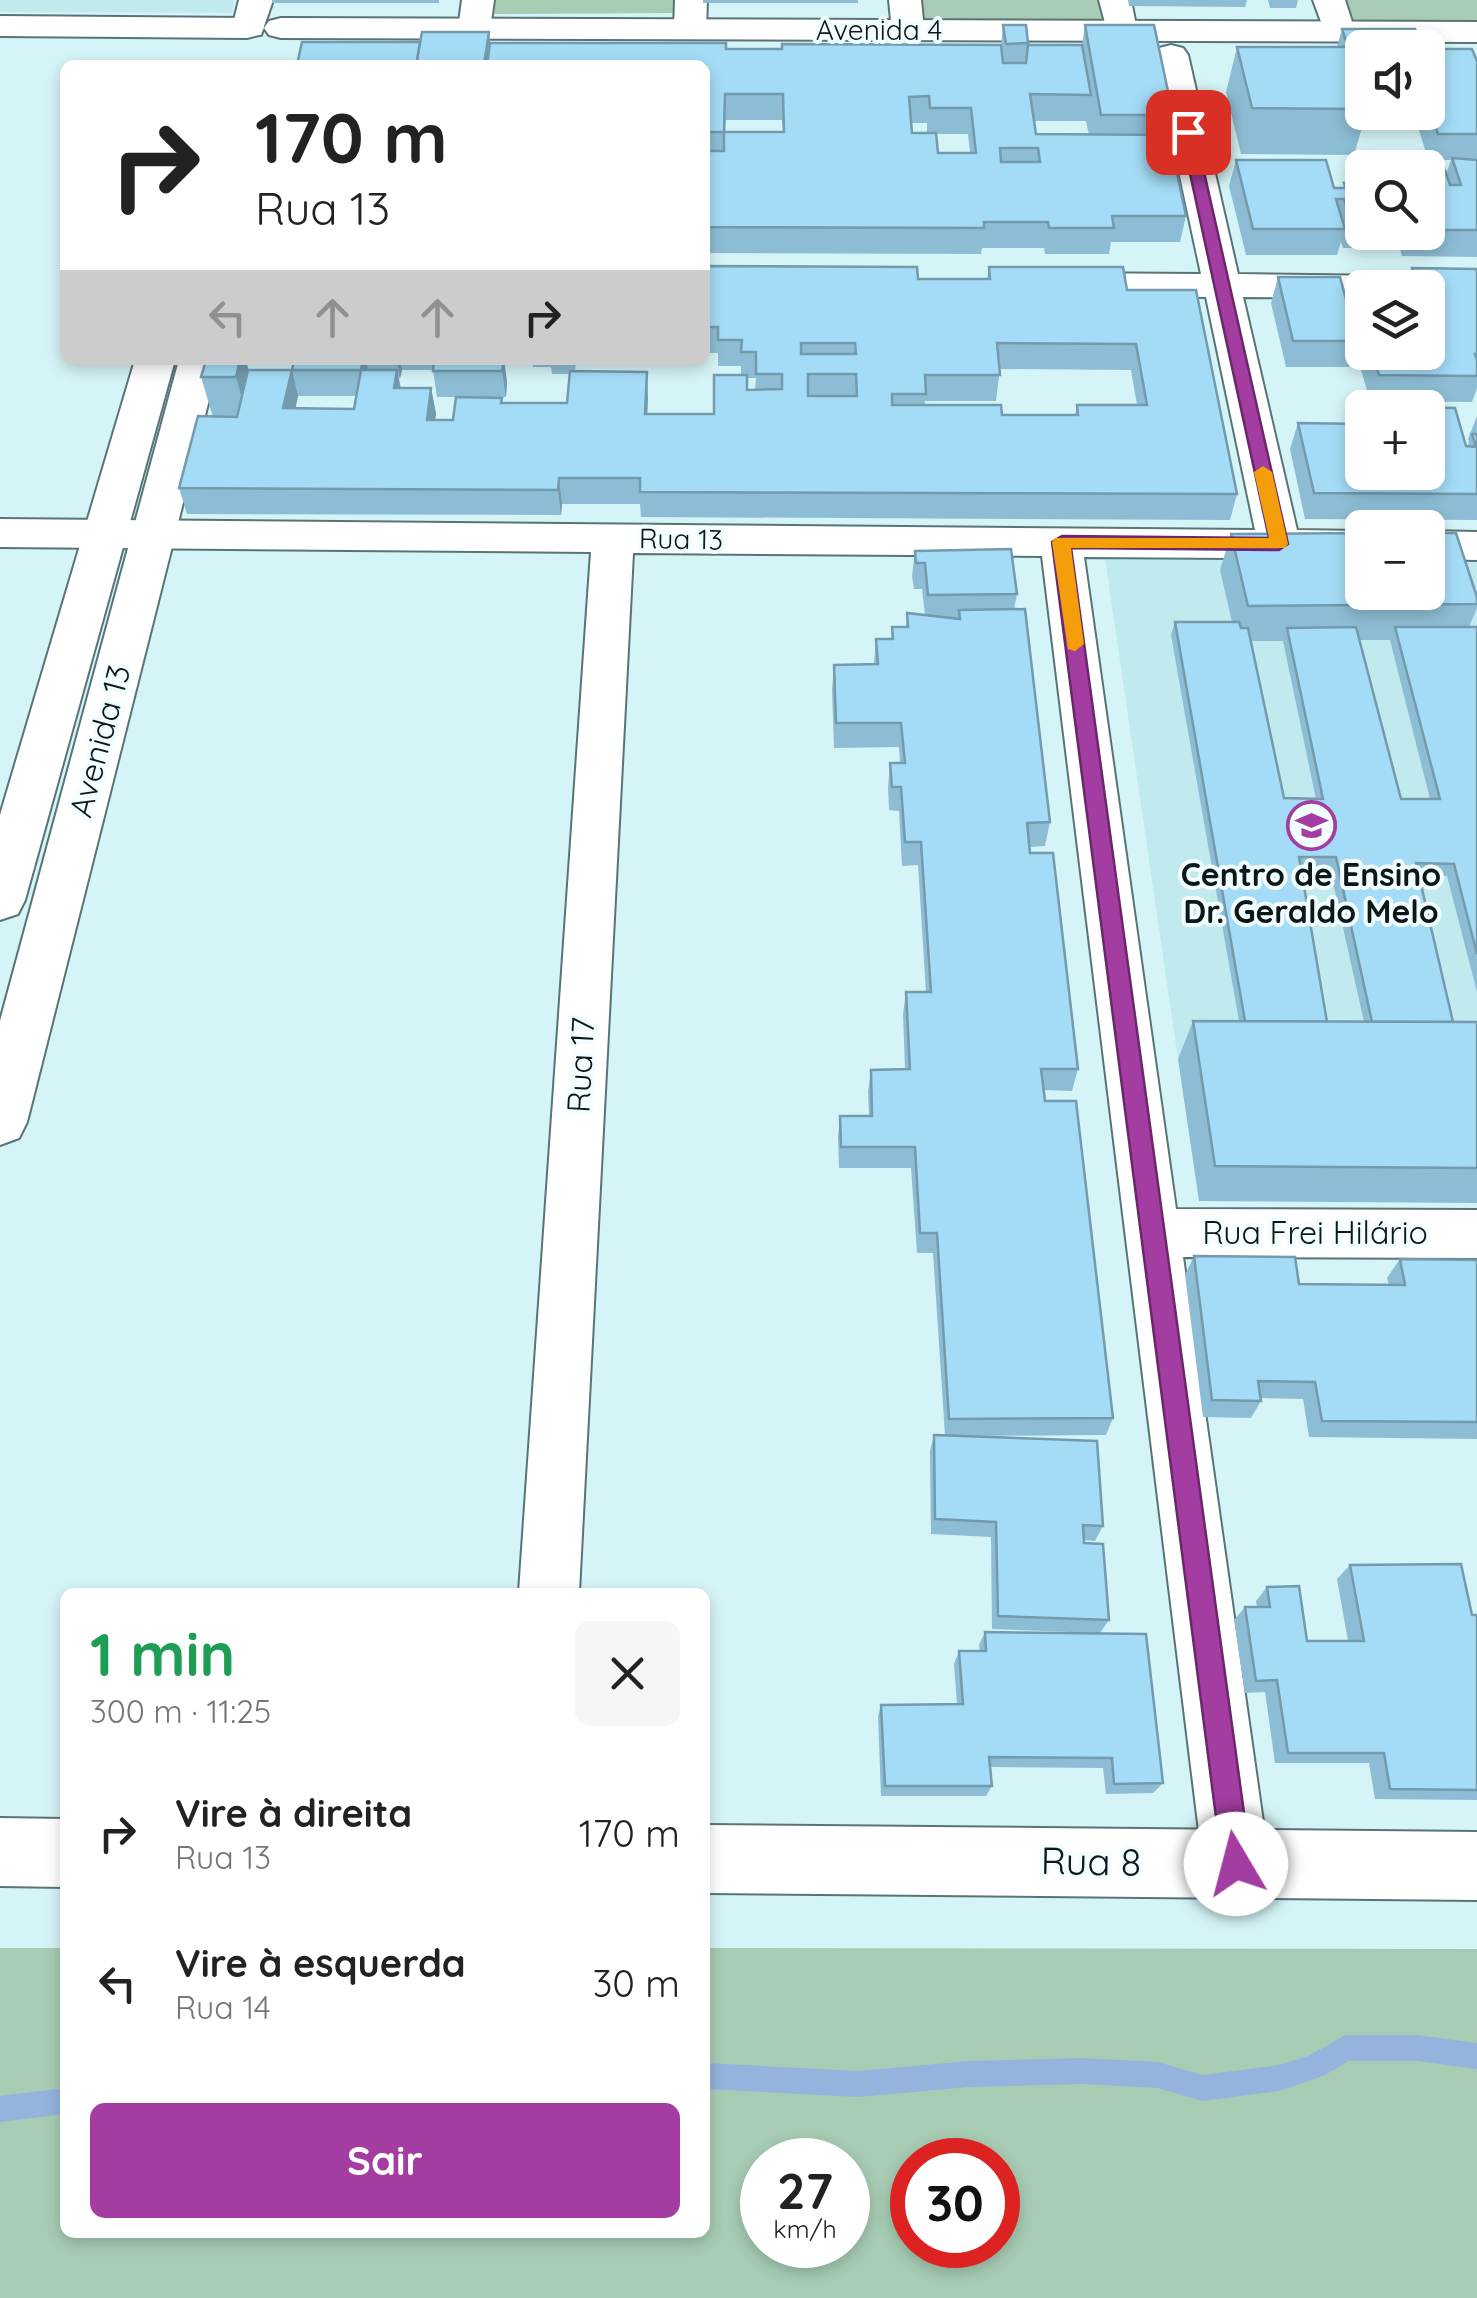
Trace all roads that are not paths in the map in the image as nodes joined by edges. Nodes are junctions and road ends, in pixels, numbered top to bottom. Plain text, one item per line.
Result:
1 (476, 14) edge
2 (691, 15) edge
3 (907, 15) edge
4 (1118, 15) edge
5 (0, 26) edge
6 (1344, 29) edge
7 (1477, 32) edge
8 (258, 42) edge
9 (797, 42) junction
10 (1250, 44) junction
11 (0, 49) edge
12 (1171, 56) junction
13 (1445, 57) edge
14 (1477, 57) edge
15 (1023, 284) edge
16 (1222, 286) junction
17 (1477, 288) edge
18 (154, 365) edge
19 (198, 365) edge
20 (0, 533) edge
21 (104, 534) junction
22 (154, 534) junction
23 (613, 538) junction
24 (1062, 542) junction
25 (1279, 544) junction
26 (1345, 545) edge
27 (1445, 545) edge
28 (1477, 546) edge
29 (0, 900) edge
30 (0, 1122) edge
31 (1152, 1233) junction
32 (1477, 1234) edge
33 (549, 1588) edge
34 (0, 1852) edge
35 (60, 1853) edge
36 (710, 1859) edge
37 (1236, 1864) junction
38 (1477, 1866) edge

1 - 2 main road, Avenida 4
1 - 8 main road, Avenida 4
2 - 9 main road, Avenida 4
3 - 4 main road, Avenida 4
3 - 9 main road, Avenida 4
4 - 10 main road, Avenida 4
5 - 8 main road, Avenida 4
6 - 7 main road, Avenida 4
6 - 10 main road, Avenida 4
8 - 9 main road, Avenida 4
8 - 11 main road, Avenida 4
9 - 12 main road, Avenida 4
10 - 12 main road, Avenida 4
12 - 16 street
13 - 14 main road
15 - 16 street
16 - 17 street
16 - 25 street
18 - 21 main road, Avenida 13
19 - 22 main road, Avenida 13
20 - 21 street, Rua 13
21 - 22 street, Rua 13
21 - 29 main road, Avenida 13
22 - 23 street, Rua 13
22 - 30 main road, Avenida 13
23 - 24 street, Rua 13
23 - 33 street, Rua 17
24 - 25 street, Rua 13
24 - 31 street
25 - 26 street, Rua 13
27 - 28 street
31 - 32 street, Rua Frei Hilário
31 - 37 street
34 - 35 main road
36 - 37 main road, Rua 8
37 - 38 main road, Rua 8

